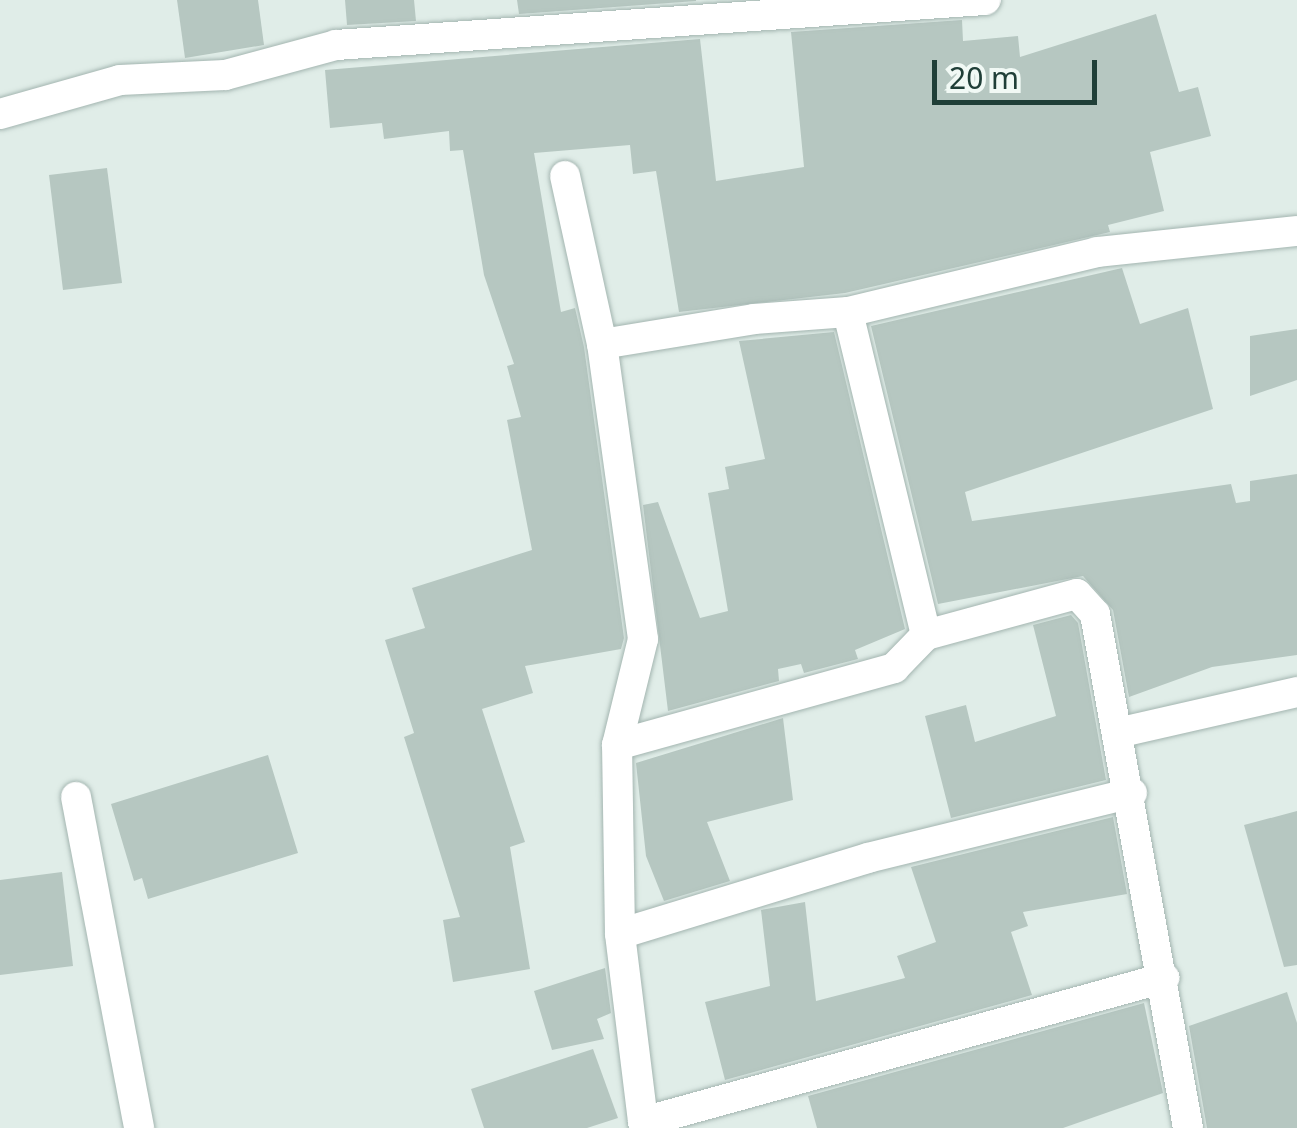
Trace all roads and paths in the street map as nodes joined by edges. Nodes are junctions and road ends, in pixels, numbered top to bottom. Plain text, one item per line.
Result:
1 (985, 0) edge
2 (0, 114) edge
3 (565, 176) dead end
4 (1297, 231) edge
5 (848, 312) junction
6 (602, 344) junction
7 (926, 635) junction
8 (1297, 692) edge
9 (1116, 733) junction
10 (618, 745) junction
11 (1132, 793) junction
12 (76, 797) dead end
13 (620, 934) junction
14 (1164, 978) junction
15 (644, 1125) edge
16 (139, 1128) edge
17 (1188, 1128) edge

1 - 2 street
3 - 6 street
4 - 5 street
5 - 6 street
5 - 7 street
6 - 10 street
7 - 9 street
7 - 10 street
8 - 9 street
9 - 11 street
10 - 13 street
11 - 13 street
11 - 14 street
12 - 16 street
13 - 15 street
14 - 15 street
14 - 17 street

